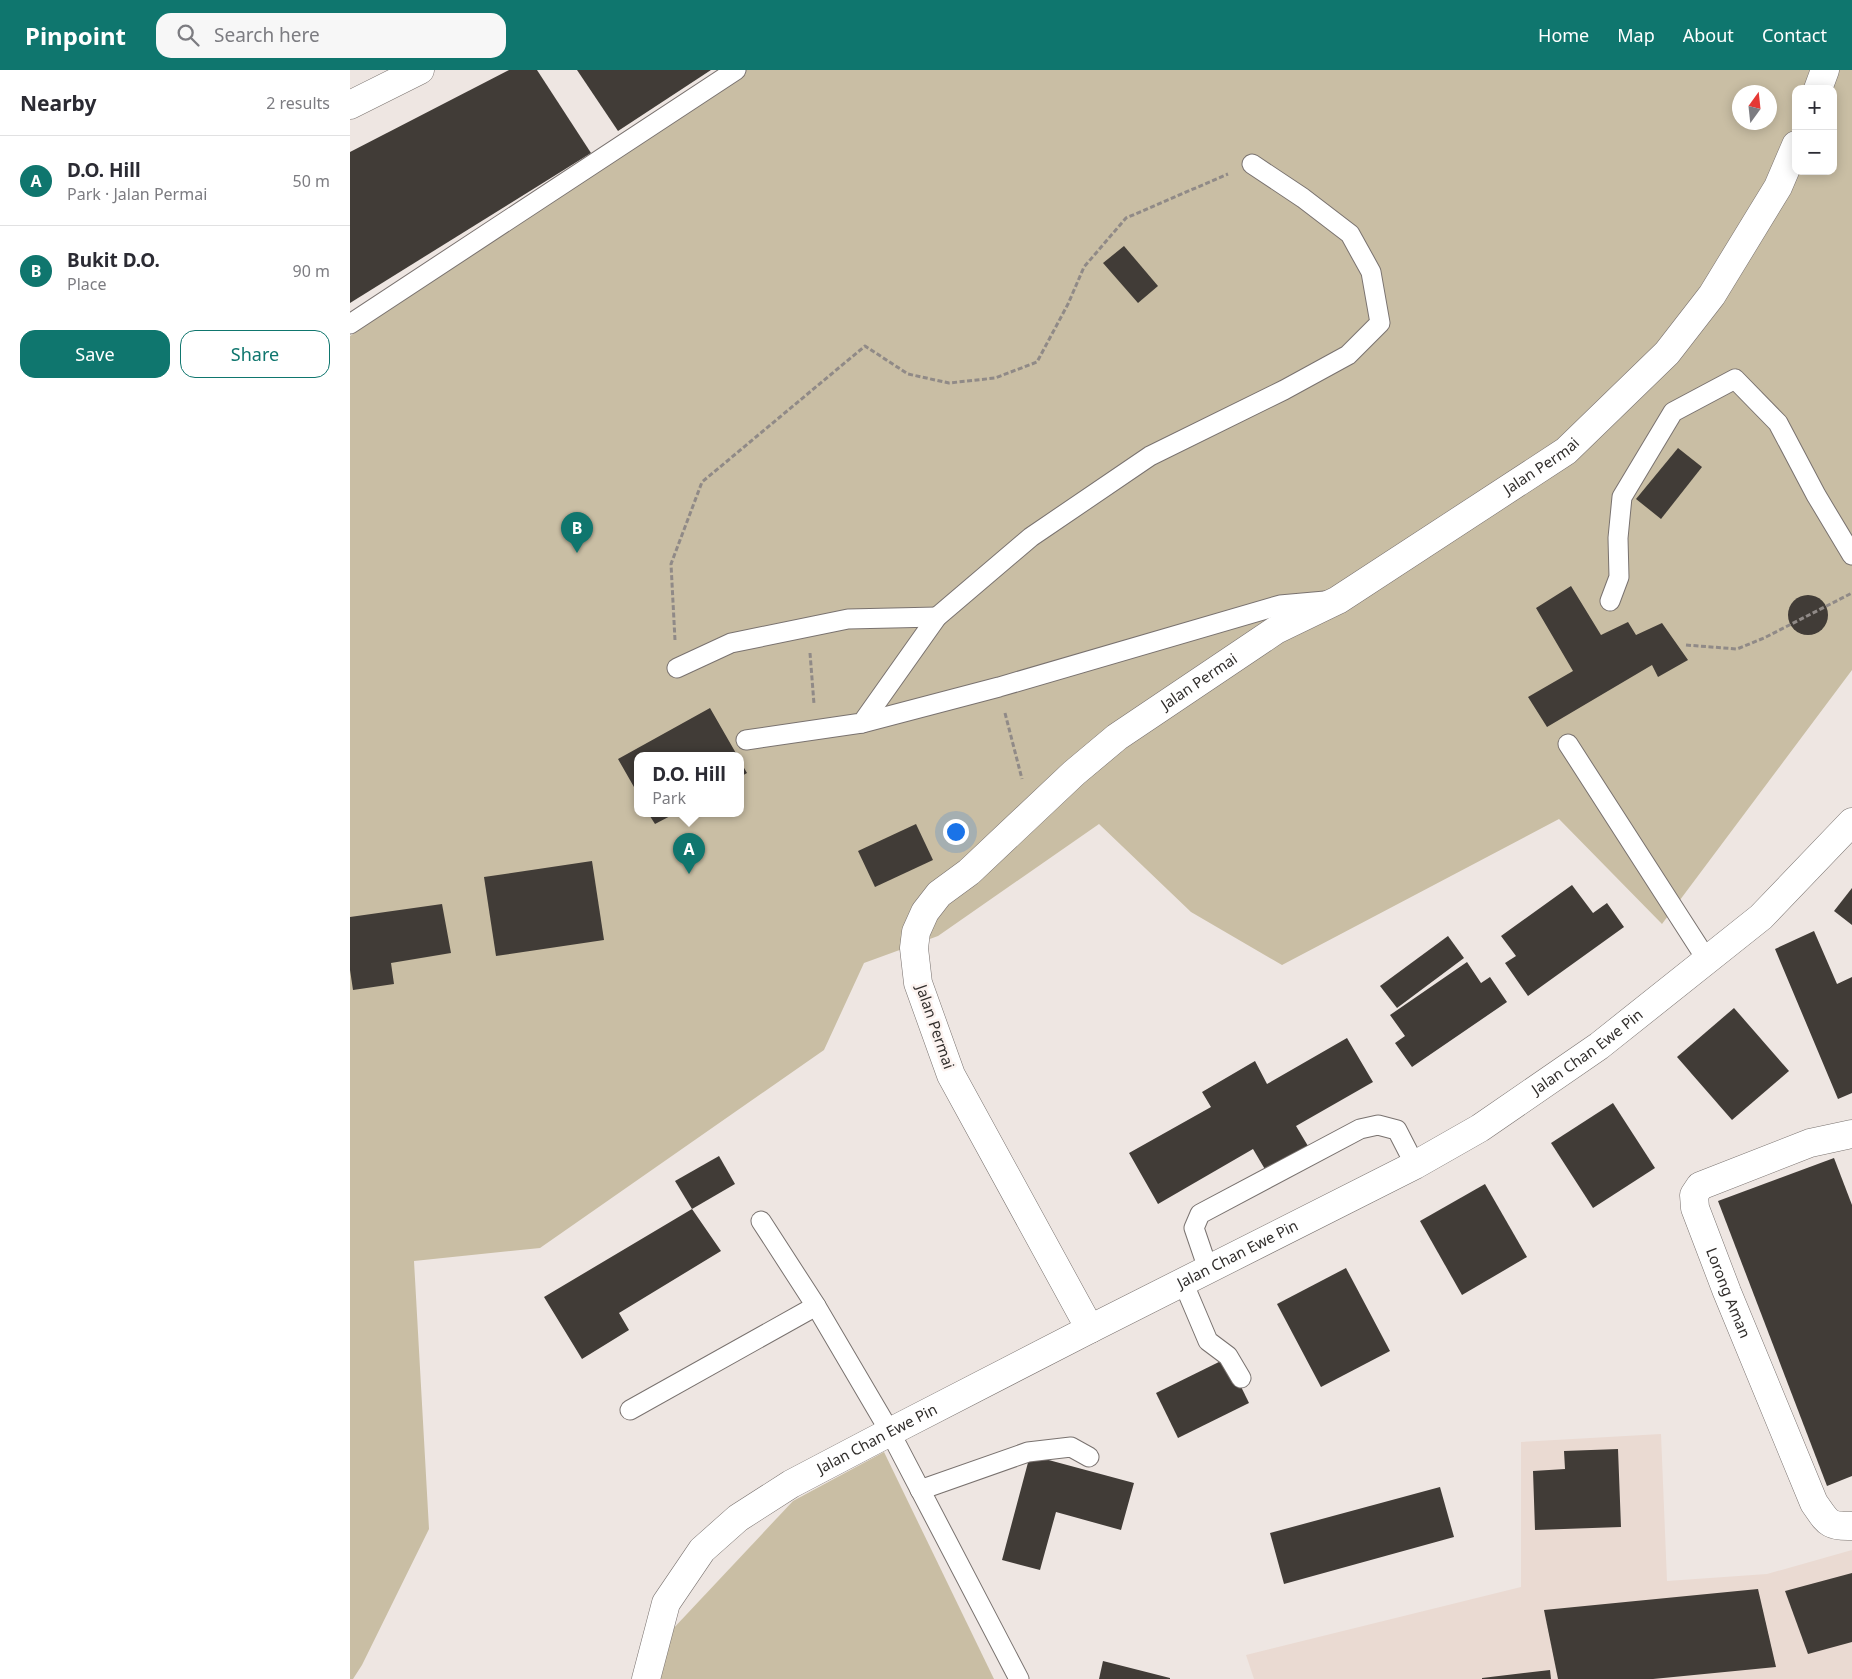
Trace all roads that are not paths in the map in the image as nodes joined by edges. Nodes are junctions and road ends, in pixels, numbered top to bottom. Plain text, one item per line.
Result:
1 (420, 70) edge
2 (736, 70) edge
3 (1824, 70) edge
4 (1819, 85) edge
5 (352, 100) edge
6 (1792, 154) edge
7 (1252, 164) road end
8 (350, 324) edge
9 (1852, 555) edge
10 (1338, 600) junction
11 (1610, 601) dead end
12 (937, 617) junction
13 (677, 668) road end
14 (862, 723) junction
15 (746, 740) dead end
16 (1568, 744) dead end
17 (1852, 822) edge
18 (1707, 960) junction
19 (1852, 1134) edge
20 (1415, 1165) junction
21 (761, 1221) dead end
22 (1208, 1269) junction
23 (1182, 1282) junction
24 (816, 1306) junction
25 (1090, 1329) junction
26 (1241, 1378) dead end
27 (630, 1410) dead end
28 (890, 1432) junction
29 (1089, 1457) dead end
30 (920, 1490) junction
31 (1852, 1526) edge
32 (646, 1679) edge
33 (1019, 1679) edge

1 - 5 street
2 - 8 lane
3 - 4 street
6 - 10 street, Jalan Permai
7 - 12 lane
9 - 11 lane
10 - 14 lane
10 - 25 street, Jalan Permai
12 - 13 lane
12 - 14 lane
14 - 15 lane
16 - 18 lane
17 - 18 street, Jalan Chan Ewe Pin
18 - 20 street, Jalan Chan Ewe Pin
19 - 31 street, Lorong Aman
20 - 22 street, Jalan Chan Ewe Pin
20 - 22 lane
21 - 24 lane
22 - 23 street, Jalan Chan Ewe Pin
23 - 25 street, Jalan Chan Ewe Pin
23 - 26 lane
24 - 27 lane
24 - 28 lane
25 - 28 street, Jalan Chan Ewe Pin
28 - 30 lane
28 - 32 street, Jalan Chan Ewe Pin
29 - 30 lane
30 - 33 lane

